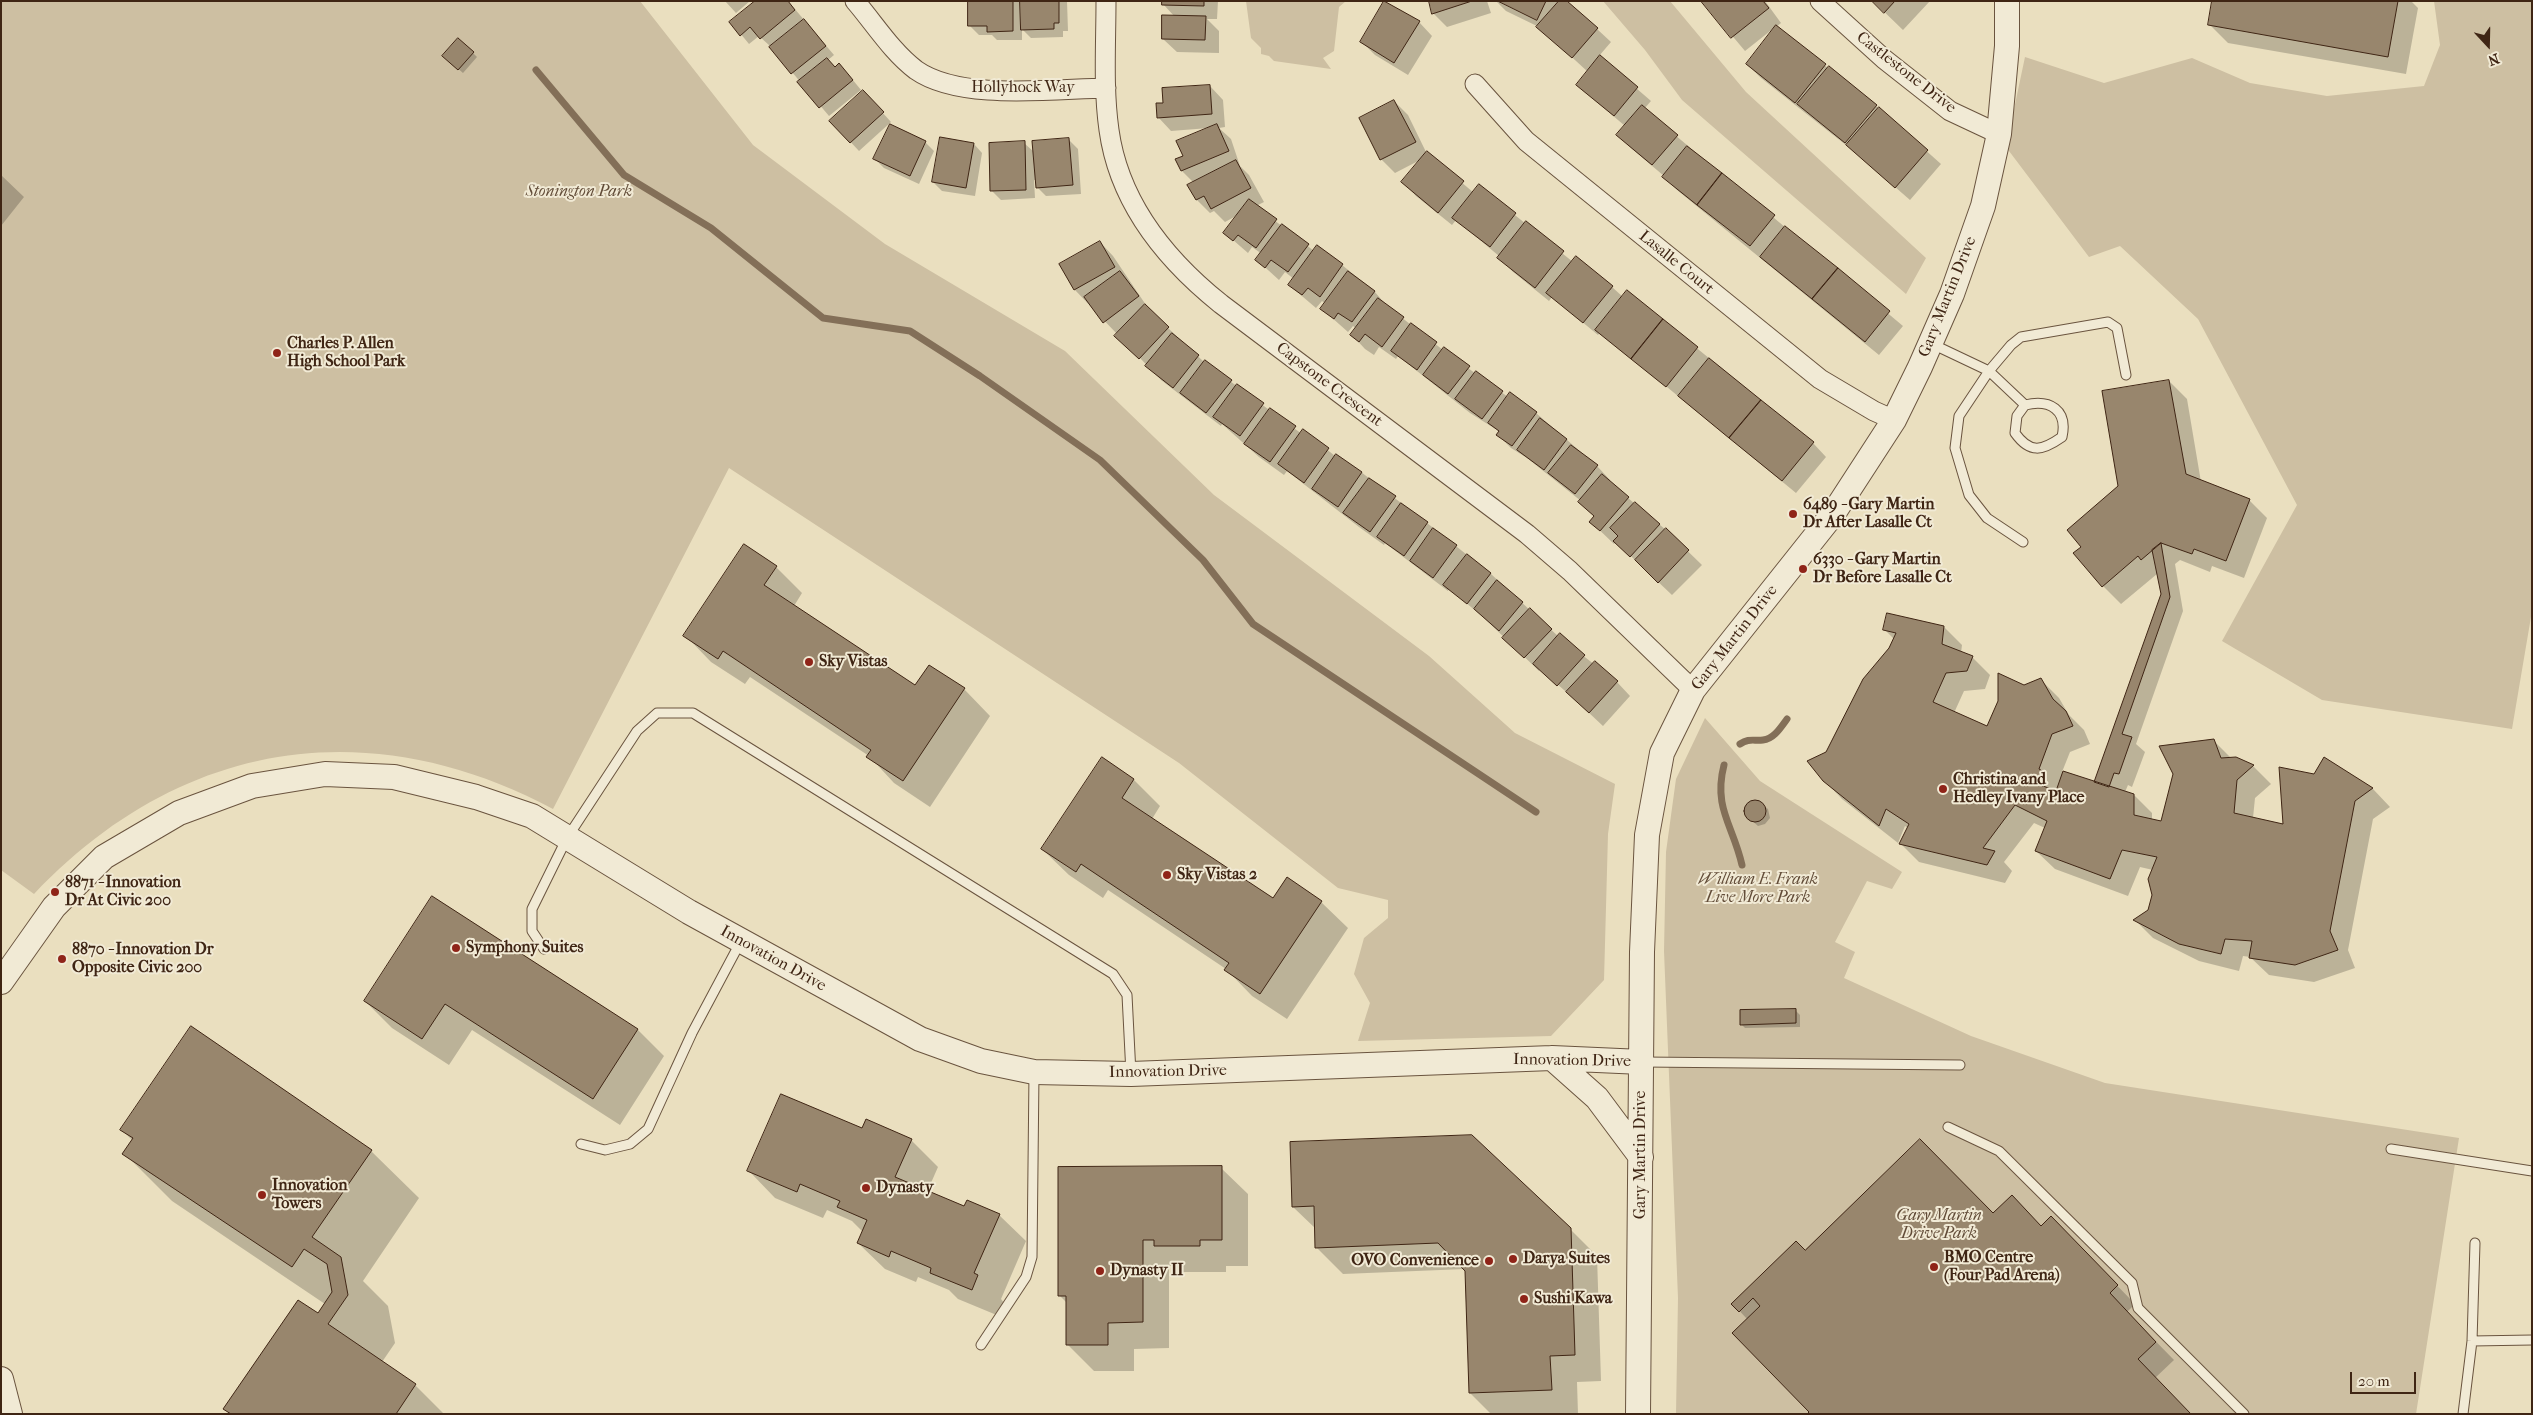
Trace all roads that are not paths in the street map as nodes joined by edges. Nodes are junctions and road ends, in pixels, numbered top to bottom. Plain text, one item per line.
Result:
1 (856, 1) edge
2 (1106, 1) edge
3 (1820, 1) edge
4 (2006, 1) edge
5 (1475, 84) dead end
6 (1106, 88) junction
7 (1999, 134) junction
8 (1930, 343) junction
9 (1989, 371) junction
10 (2126, 375) dead end
11 (2025, 405) junction
12 (1894, 420) junction
13 (2023, 542) dead end
14 (1693, 690) junction
15 (567, 838) junction
16 (741, 941) junction
17 (544, 949) dead end
18 (1, 982) edge
19 (1552, 1058) junction
20 (1642, 1062) junction
21 (1960, 1065) dead end
22 (1034, 1072) junction
23 (1131, 1074) junction
24 (1948, 1127) dead end
25 (581, 1144) dead end
26 (2391, 1149) dead end
27 (1641, 1157) junction
28 (2532, 1171) edge
29 (2475, 1243) dead end
30 (2532, 1340) edge
31 (2472, 1341) junction
32 (981, 1345) dead end
33 (1, 1379) edge
34 (10, 1414) edge
35 (1638, 1414) edge
36 (2244, 1414) edge
37 (2463, 1414) edge

1 - 6 street, Hollyhock Way
2 - 6 street, Capstone Crescent
3 - 7 street, Castlestone Drive
4 - 7 street, Gary Martin Drive
5 - 12 street, Lasalle Court
6 - 14 street, Capstone Crescent
7 - 8 street, Gary Martin Drive
8 - 9 lane
8 - 12 street, Gary Martin Drive
9 - 10 lane
9 - 11 lane
9 - 13 lane
11 - 11 lane
12 - 14 street, Gary Martin Drive
14 - 20 street, Gary Martin Drive
15 - 16 street, Innovation Drive
15 - 17 lane
15 - 18 street, Innovation Drive
15 - 23 lane
16 - 22 street, Innovation Drive
16 - 25 lane
19 - 20 street, Innovation Drive
19 - 23 street, Innovation Drive
19 - 27 street
20 - 21 lane
20 - 27 street, Gary Martin Drive
22 - 23 street, Innovation Drive
22 - 32 lane
24 - 36 lane
26 - 28 lane
27 - 35 street, Gary Martin Drive
29 - 31 lane
30 - 31 lane
31 - 37 lane
33 - 34 street

